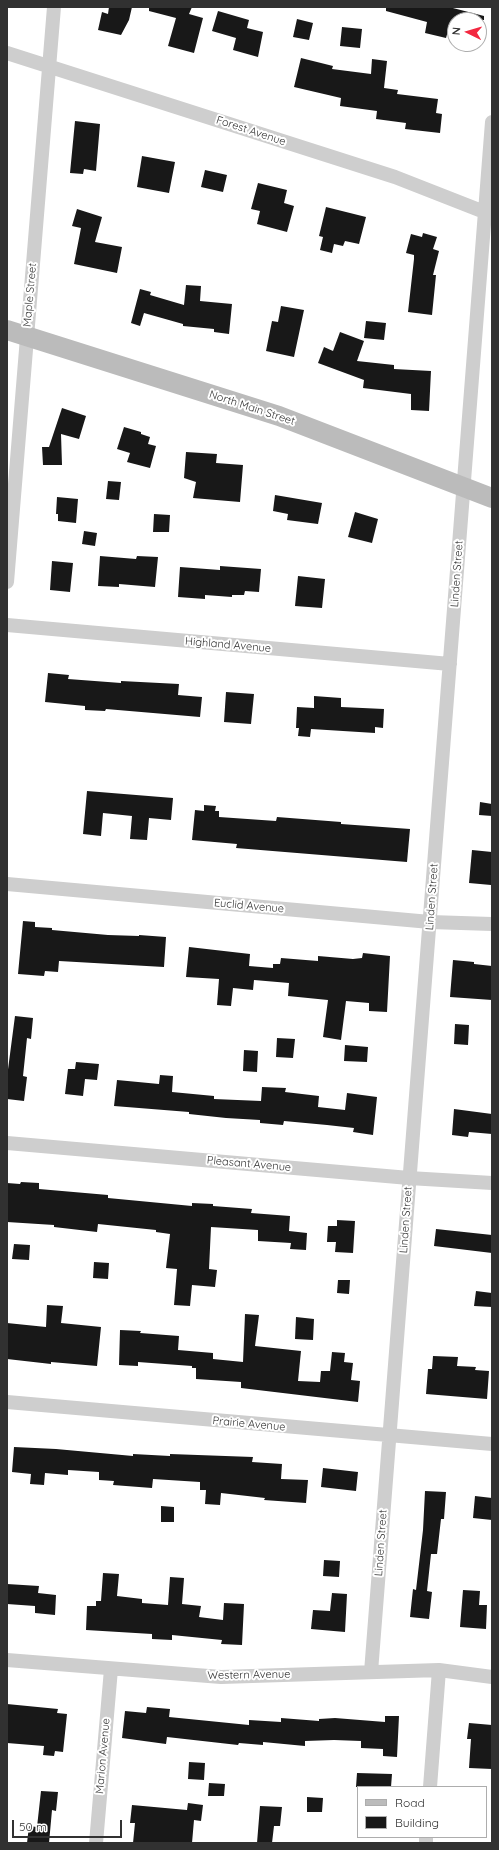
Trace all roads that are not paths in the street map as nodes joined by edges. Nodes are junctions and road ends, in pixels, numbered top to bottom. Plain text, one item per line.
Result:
1 (54, 7) edge
2 (7, 53) edge
3 (49, 66) junction
4 (492, 122) edge
5 (488, 214) edge
6 (7, 330) edge
7 (26, 336) junction
8 (464, 486) junction
9 (492, 498) edge
10 (7, 582) edge
11 (7, 626) edge
12 (450, 664) junction
13 (7, 884) edge
14 (430, 922) junction
15 (492, 924) edge
16 (7, 1143) edge
17 (409, 1178) junction
18 (492, 1183) edge
19 (7, 1402) edge
20 (389, 1436) junction
21 (492, 1444) edge
22 (7, 1660) edge
23 (111, 1669) junction
24 (440, 1670) junction
25 (371, 1672) junction
26 (492, 1677) edge
27 (430, 1786) edge
28 (96, 1843) edge

1 - 3 street, Maple Street
2 - 3 street, Forest Avenue
3 - 5 street, Forest Avenue
3 - 7 street, Maple Street
4 - 5 street, Linden Street
5 - 8 street, Linden Street
6 - 7 street, North Main Street
7 - 8 street, North Main Street
7 - 10 street, Maple Street
8 - 9 street, North Main Street
8 - 12 street, Linden Street
11 - 12 street, Highland Avenue
12 - 14 street, Linden Street
13 - 14 street, Euclid Avenue
14 - 15 street, Euclid Avenue
14 - 17 street, Linden Street
16 - 17 street, Pleasant Avenue
17 - 18 street, Pleasant Avenue
17 - 20 street, Linden Street
19 - 20 street, Prairie Avenue
20 - 21 street, Prairie Avenue
20 - 25 street, Linden Street
22 - 23 street, Western Avenue
23 - 25 street, Western Avenue
23 - 28 street, Marion Avenue
24 - 25 street, Western Avenue
24 - 26 street, Western Avenue
24 - 27 street

